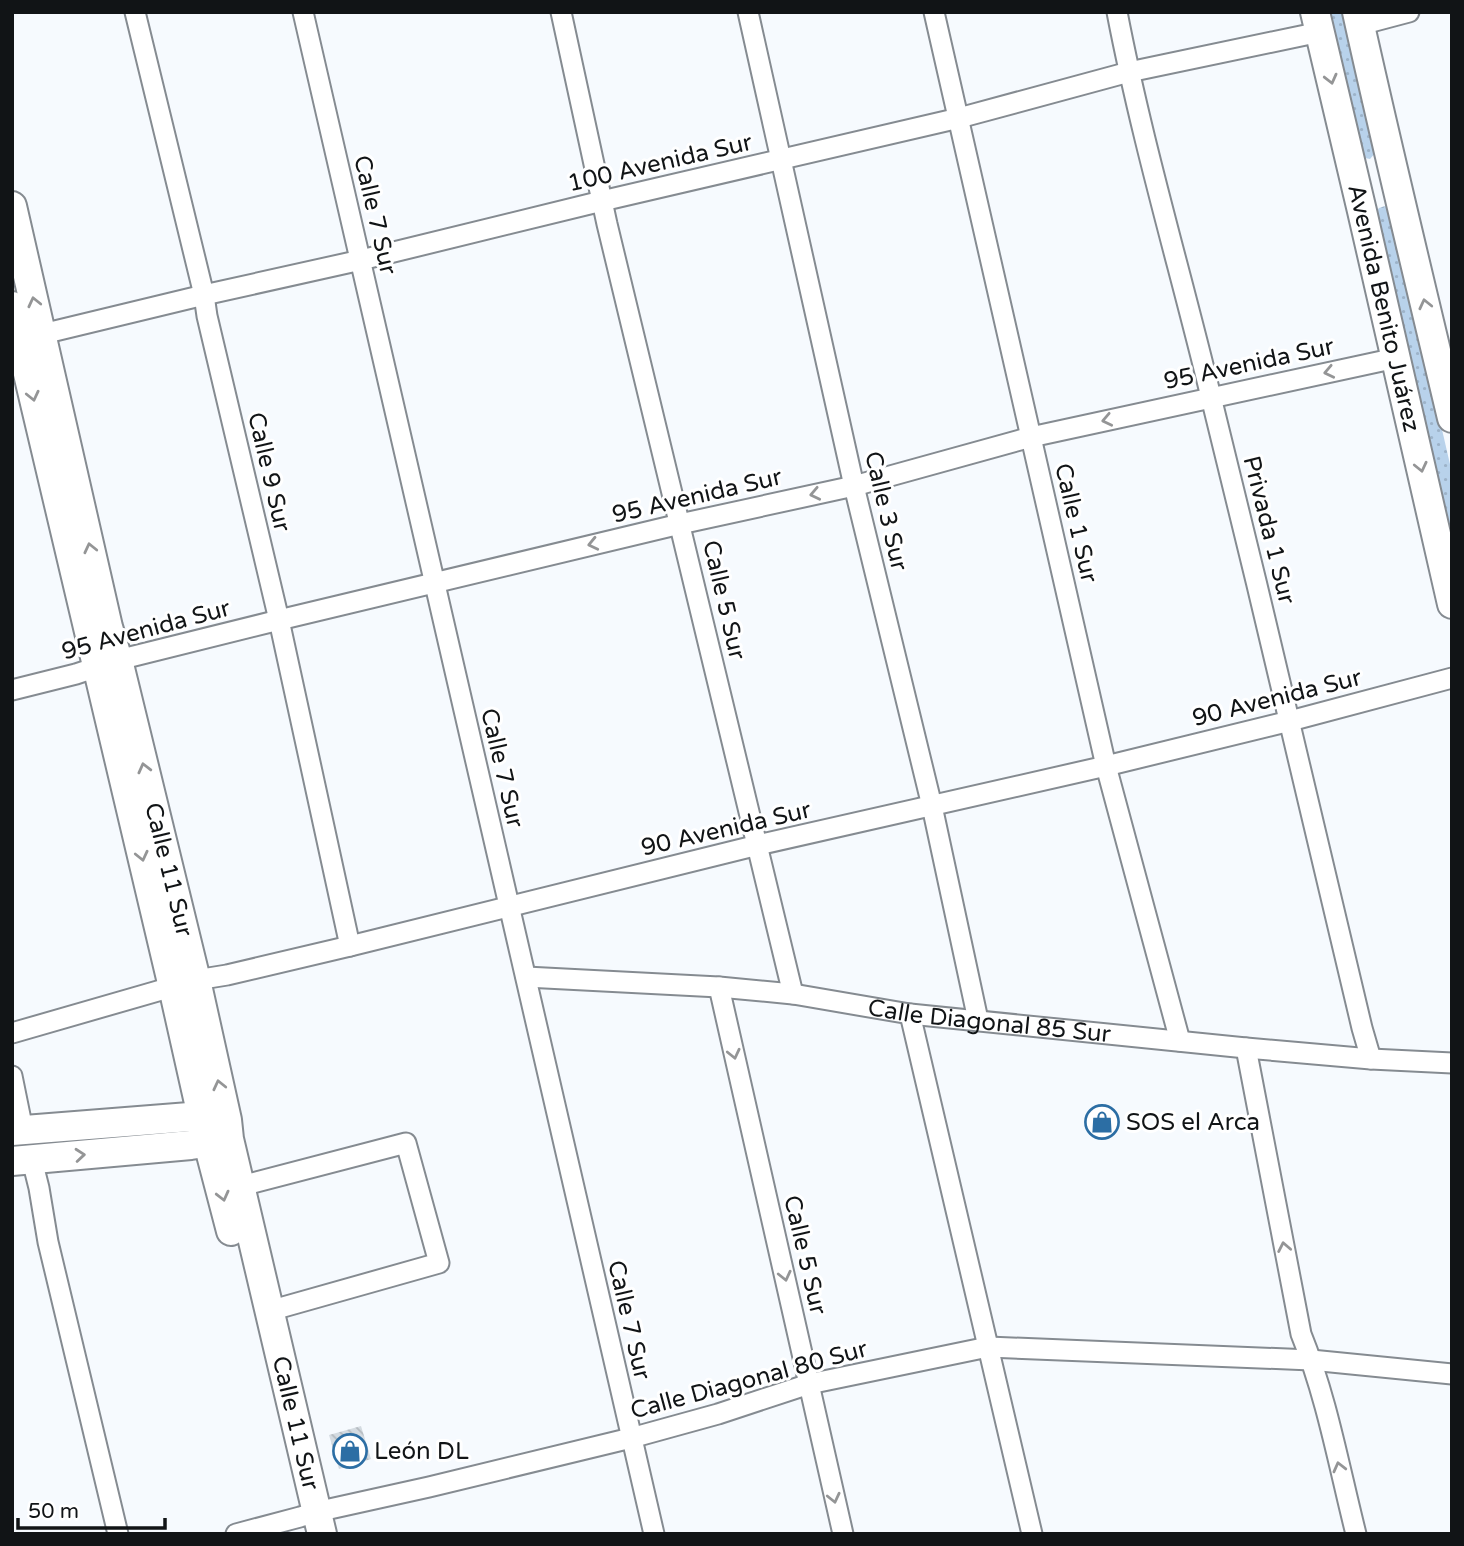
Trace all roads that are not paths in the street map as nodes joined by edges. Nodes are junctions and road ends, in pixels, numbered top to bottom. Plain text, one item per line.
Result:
1 (135, 12) edge
2 (303, 12) edge
3 (561, 12) edge
4 (748, 12) edge
5 (934, 12) edge
6 (1117, 12) edge
7 (1409, 12) edge
8 (1359, 19) edge
9 (1317, 22) edge
10 (1129, 72) junction
11 (959, 118) junction
12 (1389, 155) junction
13 (1349, 156) junction
14 (782, 160) junction
15 (602, 201) junction
16 (1402, 205) junction
17 (12, 206) edge
18 (1362, 211) junction
19 (361, 260) junction
20 (204, 295) junction
21 (12, 306) edge
22 (25, 338) edge
23 (1443, 344) edge
24 (1396, 358) junction
25 (1212, 398) junction
26 (1452, 418) edge
27 (1031, 437) junction
28 (854, 486) junction
29 (680, 524) junction
30 (434, 583) junction
31 (1452, 604) edge
32 (279, 620) junction
33 (108, 664) junction
34 (1452, 678) edge
35 (12, 690) edge
36 (1290, 721) junction
37 (1107, 766) junction
38 (932, 806) junction
39 (758, 845) junction
40 (508, 907) junction
41 (350, 946) junction
42 (526, 976) junction
43 (185, 984) junction
44 (719, 987) junction
45 (793, 994) junction
46 (910, 1014) junction
47 (978, 1020) junction
48 (12, 1033) edge
49 (1180, 1041) junction
50 (1246, 1048) junction
51 (1371, 1059) junction
52 (1452, 1063) edge
53 (12, 1076) edge
54 (217, 1130) junction
55 (18, 1131) edge
56 (22, 1160) edge
57 (241, 1186) junction
58 (269, 1311) junction
59 (988, 1347) junction
60 (1311, 1360) junction
61 (1452, 1374) edge
62 (808, 1384) junction
63 (631, 1438) junction
64 (310, 1524) edge
65 (118, 1534) edge
66 (236, 1534) edge
67 (654, 1534) edge
68 (842, 1534) edge
69 (1032, 1534) edge
70 (1356, 1534) edge

1 - 20 street, Calle 9 Sur
2 - 19 street, Calle 7 Sur
3 - 15 street, Calle 5 Sur
4 - 14 street, Calle 3 Sur
5 - 11 street, Calle 1 Sur
6 - 10 street, Privada 1 Sur
7 - 8 street
8 - 12 main road, Avenida Benito Juárez
9 - 10 street, 100 Avenida Sur
9 -> 13 main road, Avenida Benito Juárez
10 - 11 street, 100 Avenida Sur
10 - 25 street, Privada 1 Sur
11 - 14 street, 100 Avenida Sur
11 - 27 street, Calle 1 Sur
12 - 13 main road
12 - 16 main road, Avenida Benito Juárez
13 - 18 main road, Avenida Benito Juárez
14 - 15 street, 100 Avenida Sur
14 - 28 street, Calle 3 Sur
15 - 19 street, 100 Avenida Sur
15 - 29 street, Calle 5 Sur
16 - 18 main road
23 -> 16 main road, Avenida Benito Juárez
22 -> 17 main road, Calle 11 Sur
18 - 24 main road, Avenida Benito Juárez
19 - 20 street, 100 Avenida Sur
19 - 30 street, Calle 7 Sur
20 - 22 street, 100 Avenida Sur
20 - 32 street, Calle 9 Sur
21 - 22 main road, Calle 11 Sur
22 - 33 main road, Calle 11 Sur
23 - 26 main road, Avenida Benito Juárez
24 -> 25 street, 95 Avenida Sur
24 -> 31 main road, Avenida Benito Juárez
25 -> 27 street, 95 Avenida Sur
25 - 36 street, Privada 1 Sur
27 - 28 street, 95 Avenida Sur
27 - 37 street, Calle 1 Sur
28 -> 29 street, 95 Avenida Sur
28 - 38 street, Calle 3 Sur
29 -> 30 street, 95 Avenida Sur
29 - 39 street, Calle 5 Sur
30 - 32 street, 95 Avenida Sur
30 - 40 street, Calle 7 Sur
32 - 33 street, 95 Avenida Sur
32 - 41 street, Calle 9 Sur
33 - 35 street, 95 Avenida Sur
33 - 43 main road, Calle 11 Sur
34 - 36 street, 90 Avenida Sur
36 - 37 street, 90 Avenida Sur
36 - 51 street, Privada 1 Sur
37 - 38 street, 90 Avenida Sur
37 - 49 street, Calle 1 Sur
38 - 39 street, 90 Avenida Sur
38 - 47 street, Calle 3 Sur
39 - 40 street, 90 Avenida Sur
39 - 45 street, Calle 5 Sur
40 - 41 street, 90 Avenida Sur
40 - 42 street, Calle 7 Sur
41 - 43 street, 90 Avenida Sur
42 - 44 street, Calle Diagonal 85 Sur
42 - 63 street, Calle 7 Sur
43 - 48 street, 90 Avenida Sur
43 - 54 main road, Calle 11 Sur
44 - 45 street, Calle Diagonal 85 Sur
44 -> 62 street, Calle 5 Sur
45 - 46 street, Calle Diagonal 85 Sur
46 - 47 street, Calle Diagonal 85 Sur
46 - 59 street
47 - 49 street, Calle Diagonal 85 Sur
49 - 50 street, Calle Diagonal 85 Sur
50 - 51 street, Calle Diagonal 85 Sur
60 -> 50 street
51 - 52 street, Calle Diagonal 85 Sur
53 - 55 street
54 - 55 main road
56 -> 54 main road
54 - 57 main road, Calle 11 Sur
54 -> 64 main road, Calle 11 Sur
56 - 65 street
57 - 58 main road, Calle 11 Sur
57 - 58 street
58 - 64 main road, Calle 11 Sur
59 - 60 street, Calle Diagonal 80 Sur
59 - 62 street, Calle Diagonal 80 Sur
59 - 69 street
60 - 61 street, Calle Diagonal 80 Sur
70 -> 60 street
62 - 63 street, Calle Diagonal 80 Sur
62 -> 68 street, Calle 5 Sur
63 - 64 street, Calle Diagonal 80 Sur
63 - 67 street, Calle 7 Sur
64 - 66 street, Calle Diagonal 80 Sur

